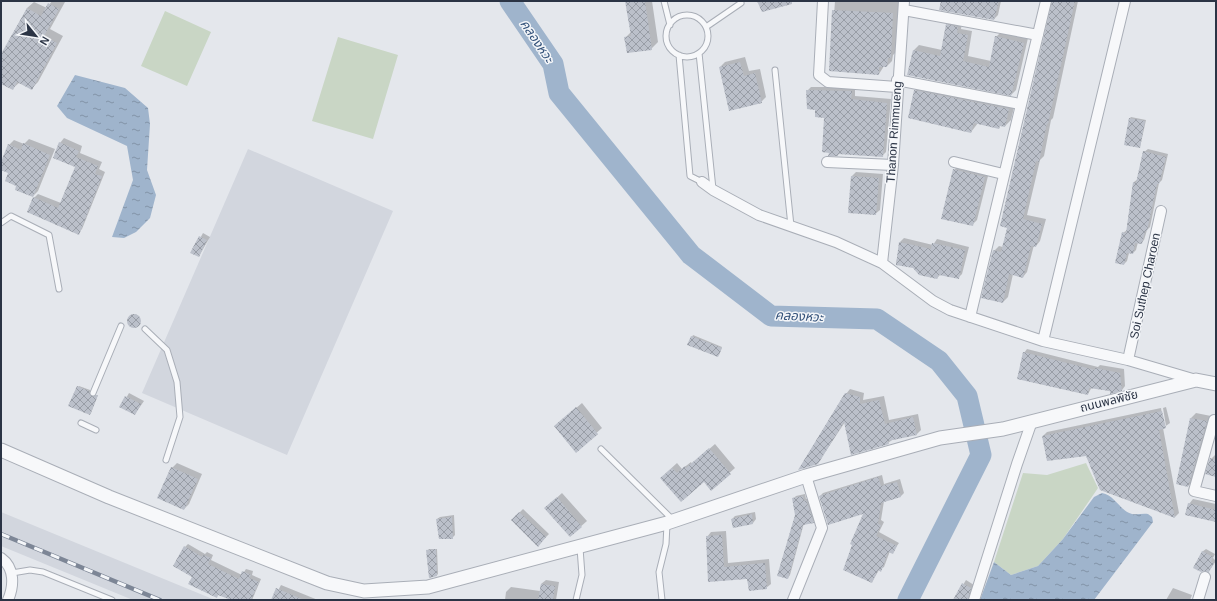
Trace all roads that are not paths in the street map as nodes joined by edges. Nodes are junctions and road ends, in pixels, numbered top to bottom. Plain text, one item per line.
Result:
1 (664, 1) edge
2 (823, 1) edge
3 (1046, 1) edge
4 (1125, 1) edge
5 (741, 3) dead end
6 (904, 6) edge
7 (670, 25) junction
8 (706, 27) junction
9 (1038, 35) junction
10 (699, 53) junction
11 (679, 55) junction
12 (775, 70) dead end
13 (897, 84) junction
14 (1020, 104) junction
15 (828, 162) dead end
16 (954, 162) dead end
17 (893, 166) junction
18 (1003, 174) junction
19 (702, 182) joint
20 (713, 190) junction
21 (1161, 211) dead end
22 (1, 223) edge
23 (791, 226) junction
24 (882, 263) junction
25 (59, 289) dead end
26 (970, 317) junction
27 (121, 326) dead end
28 (145, 329) dead end
29 (1043, 341) junction
30 (1128, 360) junction
31 (1196, 380) junction
32 (1216, 384) edge
33 (93, 393) dead end
34 (1214, 420) dead end
35 (1032, 421) junction
36 (81, 423) dead end
37 (96, 430) dead end
38 (601, 449) dead end
39 (1, 450) edge
40 (166, 460) dead end
41 (806, 476) junction
42 (1216, 496) edge
43 (670, 522) junction
44 (580, 548) junction
45 (1, 558) edge
46 (12, 573) junction
47 (1205, 577) dead end
48 (8, 600) edge
49 (112, 600) edge
50 (576, 600) edge
51 (662, 600) edge
52 (793, 600) edge
53 (974, 600) edge
54 (1198, 600) edge

1 - 7 lane
2 - 13 street
3 - 9 street
4 - 29 street
5 - 8 lane
6 - 9 street
6 - 13 street, Thanon Rimmueng
7 - 8 lane
7 - 11 lane
8 - 10 lane
9 - 14 street
10 - 11 lane
10 - 20 lane
11 - 19 lane
12 - 23 lane
13 - 14 street
13 - 17 street, Thanon Rimmueng
14 - 18 street
15 - 17 street
16 - 18 street
17 - 24 street, Thanon Rimmueng
18 - 26 street
19 - 20 street
20 - 23 street
21 - 30 street, Soi Suthep Charoen
22 - 25 lane
23 - 24 street
24 - 26 street
26 - 29 street
27 - 33 lane
28 - 40 lane
29 - 30 street
30 - 31 street
31 - 32 street, ถนนพลพิชัย
31 - 35 street, ถนนพลพิชัย
34 - 42 street
35 - 41 street, ถนนพลพิชัย
35 - 53 street
36 - 37 lane
38 - 43 lane
39 - 44 street, ถนนพลพิชัย
41 - 43 street, ถนนพลพิชัย
41 - 52 street
43 - 44 street, ถนนพลพิชัย
43 - 51 lane
44 - 50 lane
45 - 46 street
46 - 48 street
46 - 49 lane
47 - 54 street

